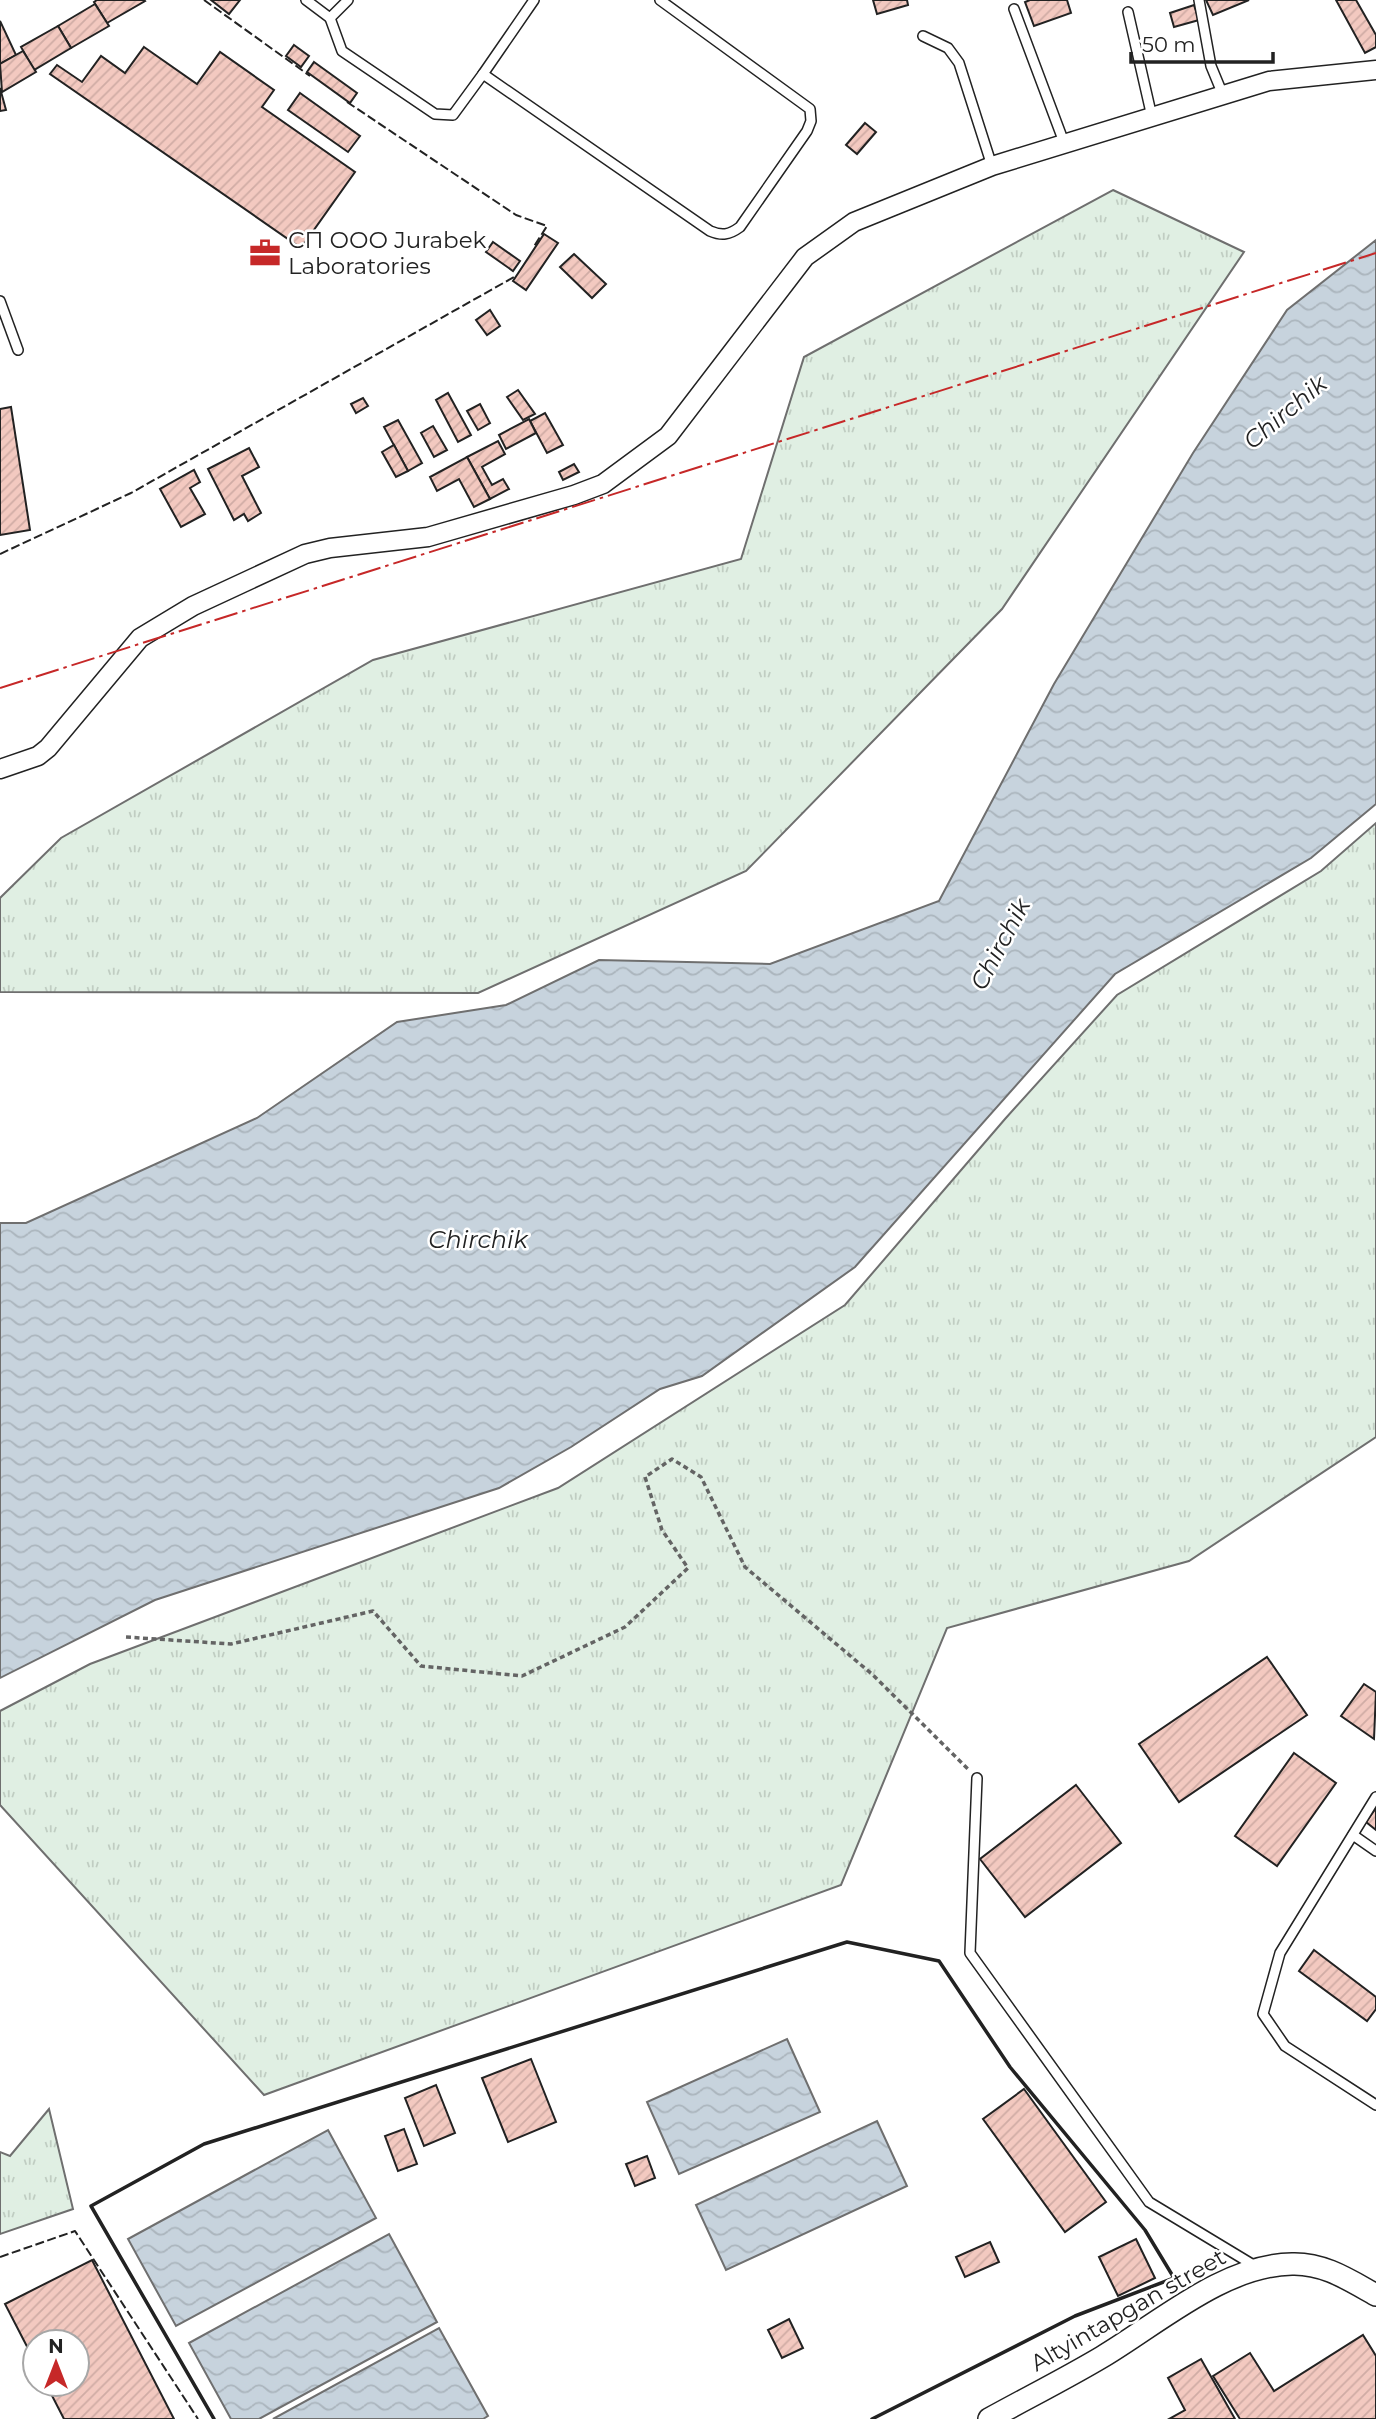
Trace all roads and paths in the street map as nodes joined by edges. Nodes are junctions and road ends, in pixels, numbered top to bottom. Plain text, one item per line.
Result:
1 (306, 0) edge
2 (348, 0) edge
3 (534, 0) edge
4 (660, 0) edge
5 (1199, 0) edge
6 (1014, 9) dead end
7 (1128, 12) dead end
8 (330, 18) junction
9 (923, 36) dead end
10 (1376, 70) edge
11 (483, 74) junction
12 (1223, 95) junction
13 (1152, 117) junction
14 (1065, 145) junction
15 (992, 166) junction
16 (0, 300) edge
17 (18, 350) dead end
18 (0, 769) edge
19 (126, 1637) dead end
20 (977, 1778) joint
21 (1376, 1797) edge
22 (1353, 1835) junction
23 (1376, 1851) edge
24 (1376, 2105) edge
25 (1256, 2267) junction
26 (1376, 2295) edge
27 (989, 2419) edge

1 - 8 lane
2 - 8 lane
3 - 11 lane
4 - 11 lane
5 - 12 lane
6 - 14 lane
7 - 13 lane
8 - 11 lane
9 - 15 lane
10 - 12 street
12 - 13 street
13 - 14 street
14 - 15 street
15 - 18 street
16 - 17 lane
19 - 20 path
20 - 25 lane
21 - 22 lane
22 - 23 lane
22 - 24 lane
25 - 26 street, Altyintapgan street
25 - 27 street, Altyintapgan street

